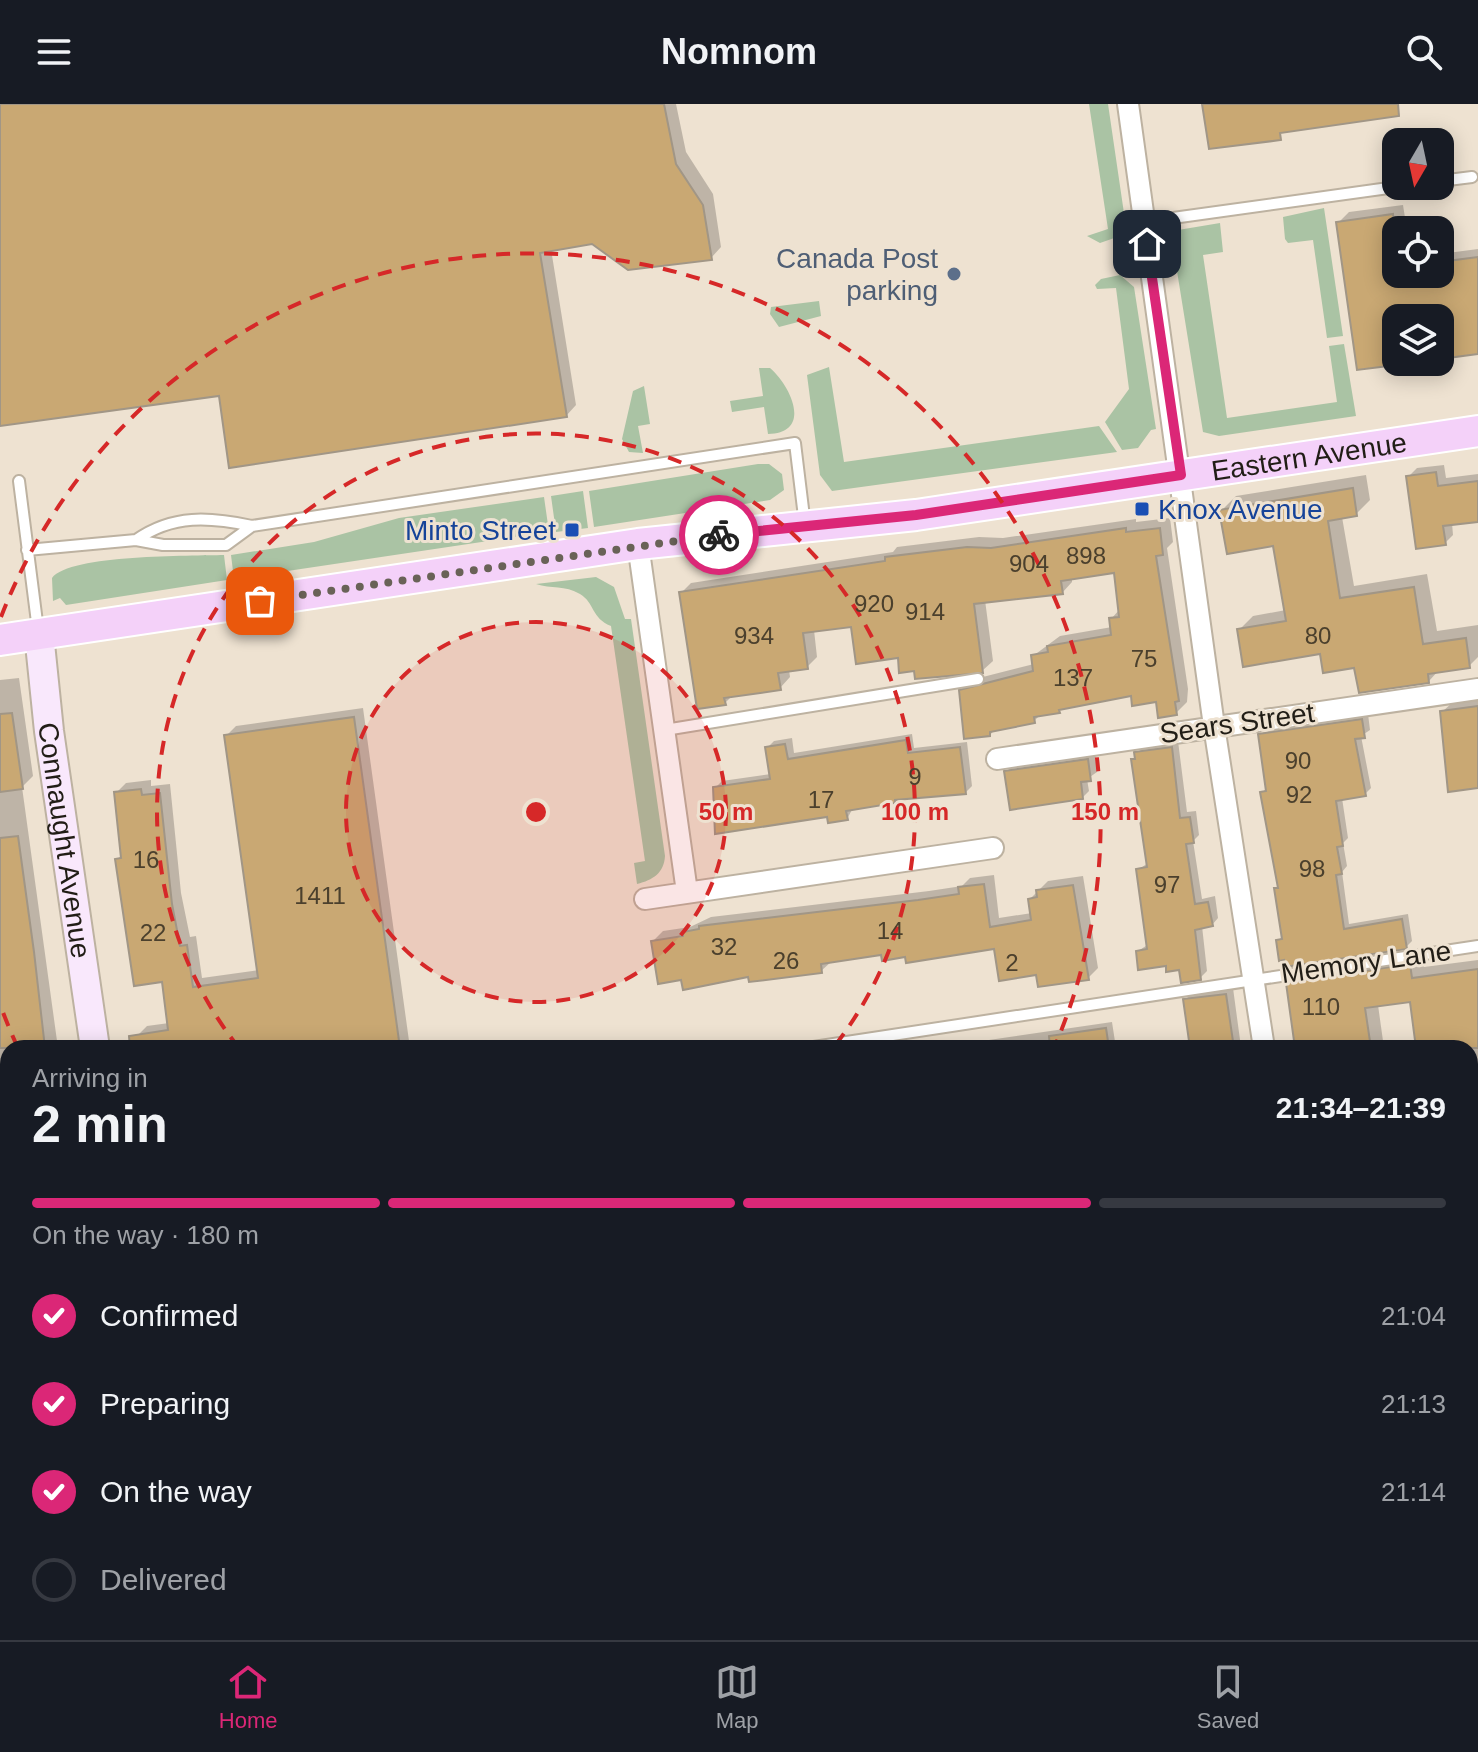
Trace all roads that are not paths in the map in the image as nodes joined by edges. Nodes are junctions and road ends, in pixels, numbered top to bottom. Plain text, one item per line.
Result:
1 (1128, 104) edge
2 (1472, 177) dead end
3 (1454, 179) edge
4 (1382, 189) edge
5 (1144, 222) junction
6 (1478, 431) edge
7 (1181, 475) junction
8 (19, 481) dead end
9 (805, 525) junction
10 (252, 526) junction
11 (136, 540) junction
12 (638, 544) junction
13 (27, 550) junction
14 (39, 634) junction
15 (0, 640) edge
16 (978, 679) dead end
17 (1478, 689) edge
18 (1214, 726) junction
19 (665, 730) junction
20 (997, 759) dead end
21 (993, 848) dead end
22 (687, 892) junction
23 (645, 899) dead end
24 (1478, 946) edge
25 (1254, 977) junction
26 (94, 1040) edge
27 (862, 1040) edge
28 (1263, 1040) edge

1 - 5 street
2 - 3 lane
4 - 5 lane
5 - 7 street
6 - 7 main road, Eastern Avenue
7 - 9 main road, Eastern Avenue
7 - 18 street
8 - 13 lane
9 - 10 lane
9 - 12 main road, Eastern Avenue
10 - 11 lane
10 - 11 lane
11 - 13 lane
12 - 14 main road, Eastern Avenue
12 - 19 street
13 - 14 lane
14 - 15 main road, Eastern Avenue
14 - 26 street, Connaught Avenue
16 - 19 lane
17 - 18 street, Sears Street
18 - 20 street, Sears Street
18 - 25 street
19 - 22 street
21 - 22 street
22 - 23 street
24 - 25 lane, Memory Lane
25 - 27 lane, Memory Lane
25 - 28 street

